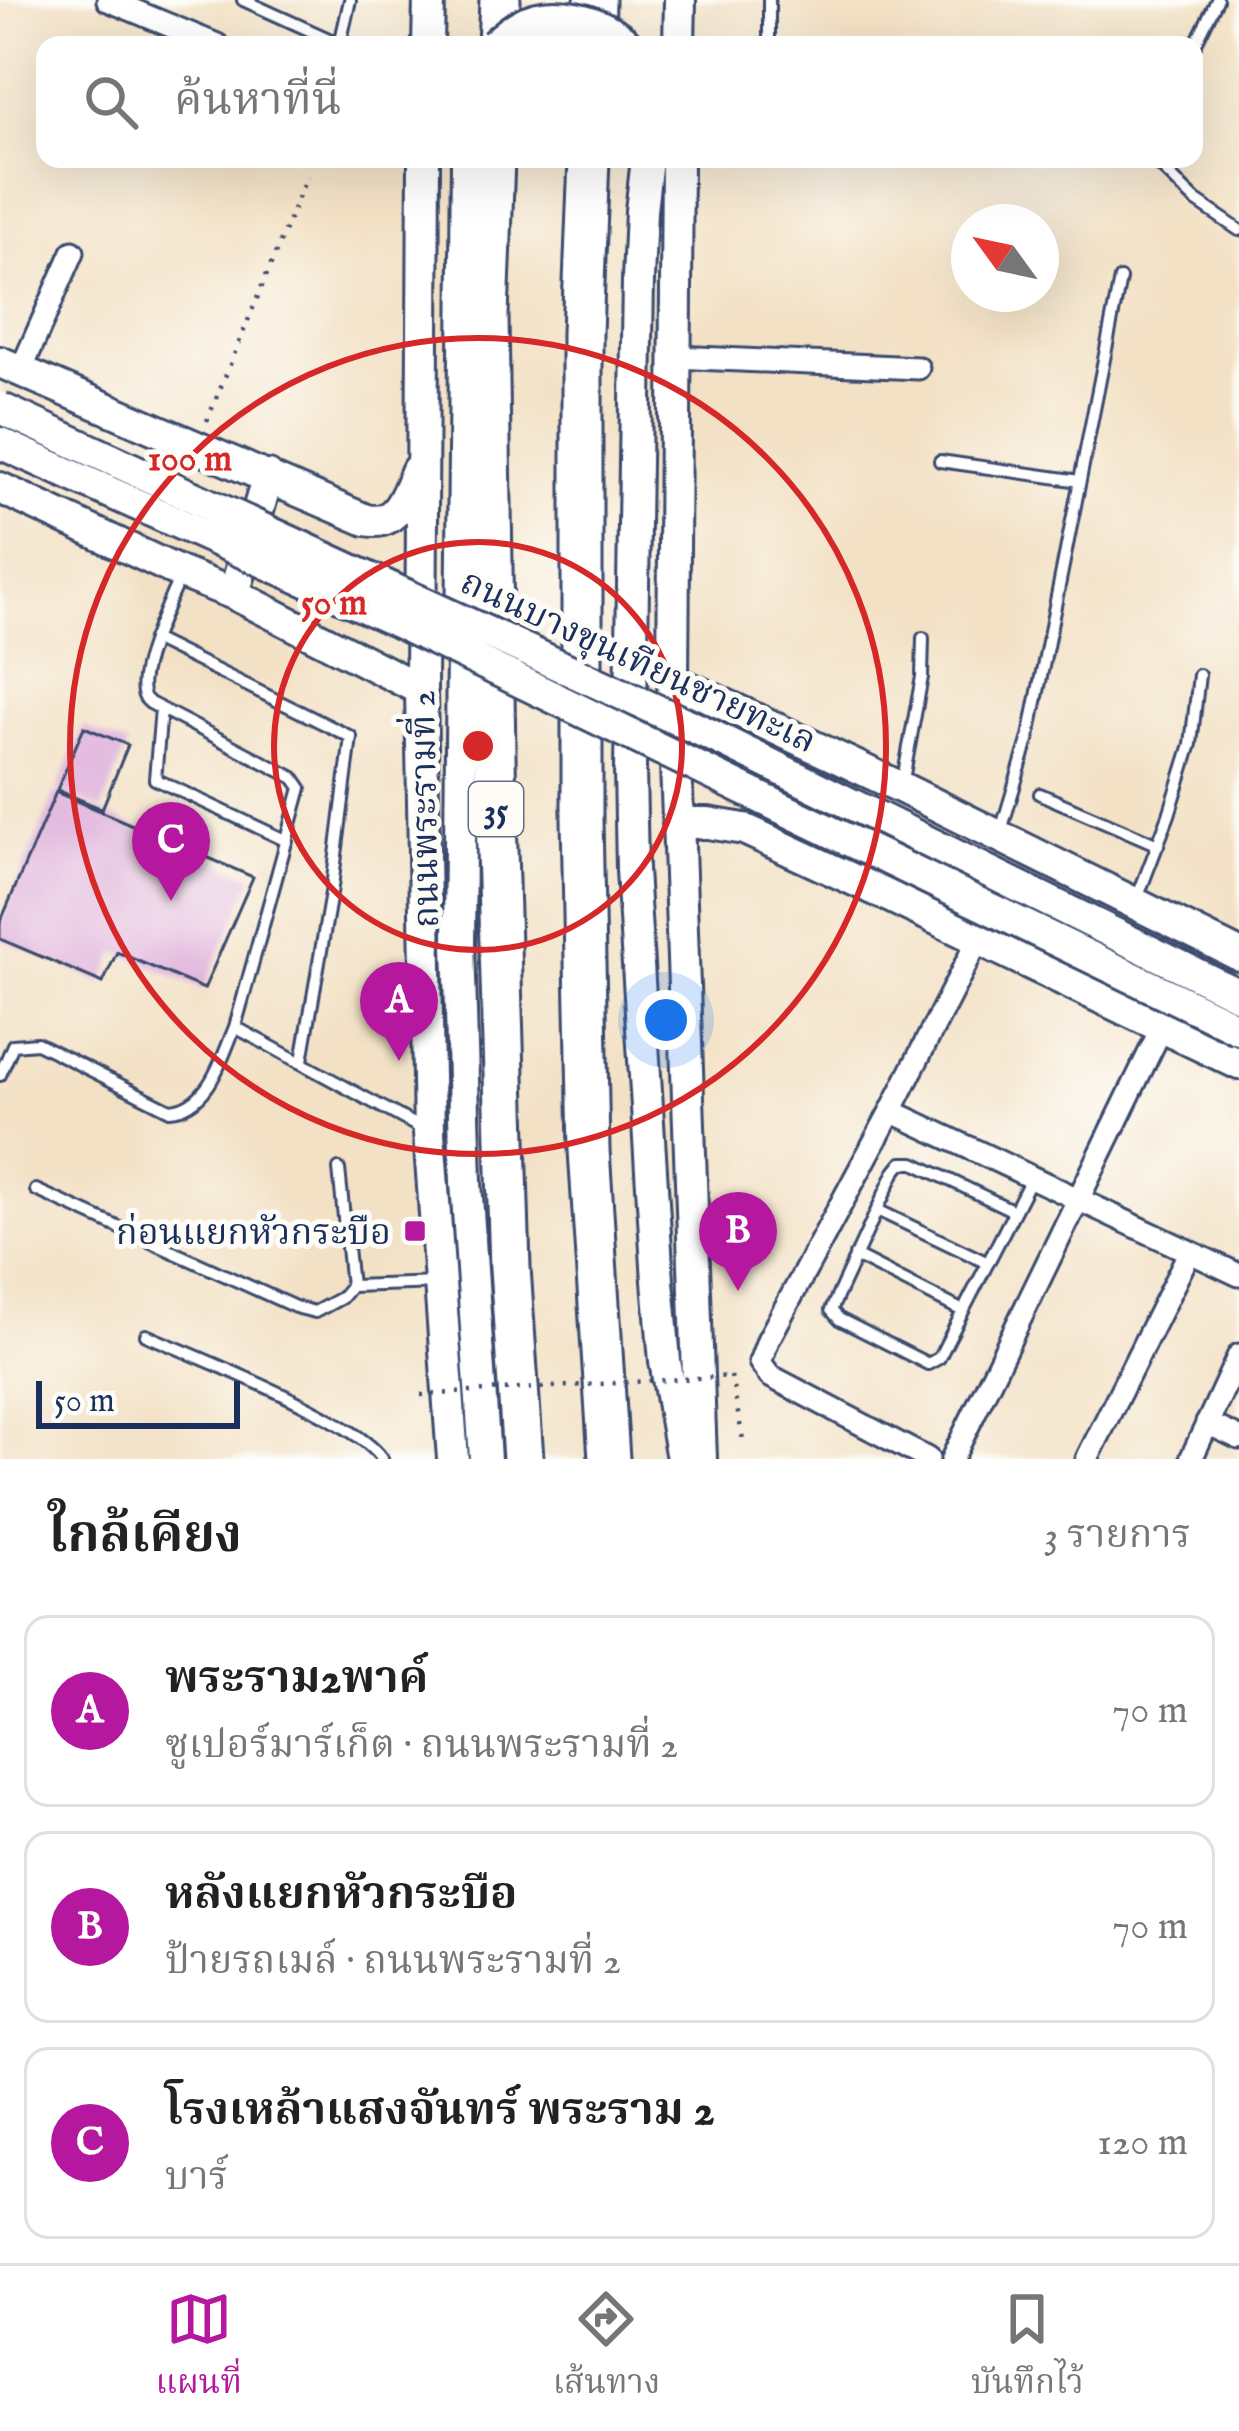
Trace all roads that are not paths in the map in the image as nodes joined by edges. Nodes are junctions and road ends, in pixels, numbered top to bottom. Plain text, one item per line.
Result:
1 (108, 0) edge
2 (243, 0) edge
3 (350, 0) edge
4 (429, 0) edge
5 (500, 0) edge
6 (596, 0) edge
7 (680, 0) edge
8 (769, 0) edge
9 (1217, 0) edge
10 (267, 5) edge
11 (195, 36) edge
12 (324, 36) edge
13 (343, 36) edge
14 (428, 36) edge
15 (497, 36) edge
16 (506, 36) edge
17 (594, 36) edge
18 (616, 36) edge
19 (679, 36) edge
20 (770, 36) edge
21 (1199, 36) edge
22 (424, 168) edge
23 (467, 168) edge
24 (494, 168) edge
25 (589, 168) edge
26 (646, 168) edge
27 (677, 168) edge
28 (1162, 168) edge
29 (1239, 230) edge
30 (73, 252) dead end
31 (1120, 279) dead end
32 (676, 357) junction
33 (10, 366) edge
34 (918, 368) dead end
35 (0, 408) edge
36 (0, 443) edge
37 (940, 460) dead end
38 (421, 463) junction
39 (268, 476) junction
40 (1080, 481) junction
41 (0, 488) edge
42 (181, 573) junction
43 (234, 594) junction
44 (923, 638) dead end
45 (153, 639) junction
46 (1198, 675) dead end
47 (673, 680) junction
48 (421, 690) junction
49 (161, 709) junction
50 (1040, 794) dead end
51 (916, 795) junction
52 (679, 823) junction
53 (999, 837) junction
54 (287, 841) junction
55 (1158, 845) junction
56 (882, 892) junction
57 (1135, 904) junction
58 (978, 940) junction
59 (1239, 956) edge
60 (1239, 995) edge
61 (236, 1027) junction
62 (1162, 1027) junction
63 (1239, 1029) edge
64 (302, 1061) junction
65 (1239, 1064) edge
66 (0, 1075) edge
67 (891, 1111) junction
68 (429, 1133) junction
69 (339, 1168) dead end
70 (1032, 1178) junction
71 (36, 1190) dead end
72 (1078, 1200) junction
73 (877, 1210) junction
74 (1015, 1211) junction
75 (1189, 1252) junction
76 (855, 1256) junction
77 (988, 1263) junction
78 (1239, 1275) edge
79 (439, 1283) junction
80 (351, 1286) junction
81 (963, 1311) junction
82 (146, 1335) dead end
83 (1239, 1355) edge
84 (1207, 1423) junction
85 (1239, 1438) edge
86 (382, 1459) edge
87 (453, 1459) edge
88 (485, 1459) edge
89 (524, 1459) edge
90 (608, 1459) edge
91 (682, 1459) edge
92 (700, 1459) edge
93 (928, 1459) edge
94 (952, 1459) edge
95 (1087, 1459) edge
96 (1190, 1459) edge

1 - 11 street
2 - 10 lane
3 - 13 lane
4 - 14 main road
5 - 15 highway
6 - 17 highway
7 - 19 main road
8 - 20 lane
9 - 21 lane
10 - 12 lane
16 - 18 main road, bridge
22 - 38 main road, ถนนพระรามที่ 2 / 35
23 - 88 main road, bridge
24 - 89 highway, ถนนพระรามที่ 2 / 35
25 - 90 highway
26 - 91 main road, bridge
27 - 32 main road
28 - 29 lane
30 - 33 street
31 - 40 lane
32 - 34 street
32 - 47 main road
33 - 39 main road
35 - 60 main road, ถนนบางขุนเทียนชายทะเล, bridge
36 - 63 main road, ถนนบางขุนเทียนชายทะเล, bridge
37 - 40 lane
38 - 39 main road
38 - 48 main road, ถนนพระรามที่ 2 / 35
39 - 43 main road
40 - 53 lane
41 - 42 main road
42 - 43 main road
42 - 45 lane
43 - 48 main road
44 - 51 lane
45 - 49 lane
45 - 64 lane
46 - 55 lane
47 - 51 main road, ถนนบางขุนเทียนชายทะเล
47 - 52 main road
48 - 68 main road, ถนนพระรามที่ 2 / 35
49 - 54 lane
49 - 54 lane
50 - 55 lane
51 - 53 main road, ถนนบางขุนเทียนชายทะเล
51 - 56 main road
52 - 56 main road
52 - 92 main road
53 - 57 main road, ถนนบางขุนเทียนชายทะเล
54 - 61 lane
55 - 57 lane
56 - 58 main road
57 - 59 main road, ถนนบางขุนเทียนชายทะเล
58 - 62 main road
58 - 67 street
61 - 64 lane
61 - 66 lane
62 - 65 main road
62 - 72 street
64 - 68 lane
67 - 70 street
67 - 93 street
68 - 79 main road, ถนนพระรามที่ 2 / 35
69 - 80 lane
70 - 72 street
70 - 74 lane
71 - 80 lane
72 - 75 street
72 - 94 street
73 - 74 lane
73 - 76 lane
73 - 77 lane
74 - 77 lane
75 - 78 street
75 - 95 street
76 - 81 lane
76 - 81 lane
77 - 81 lane
79 - 80 lane
79 - 87 main road, ถนนพระรามที่ 2 / 35
82 - 86 lane
83 - 84 street
84 - 85 street
84 - 96 street

